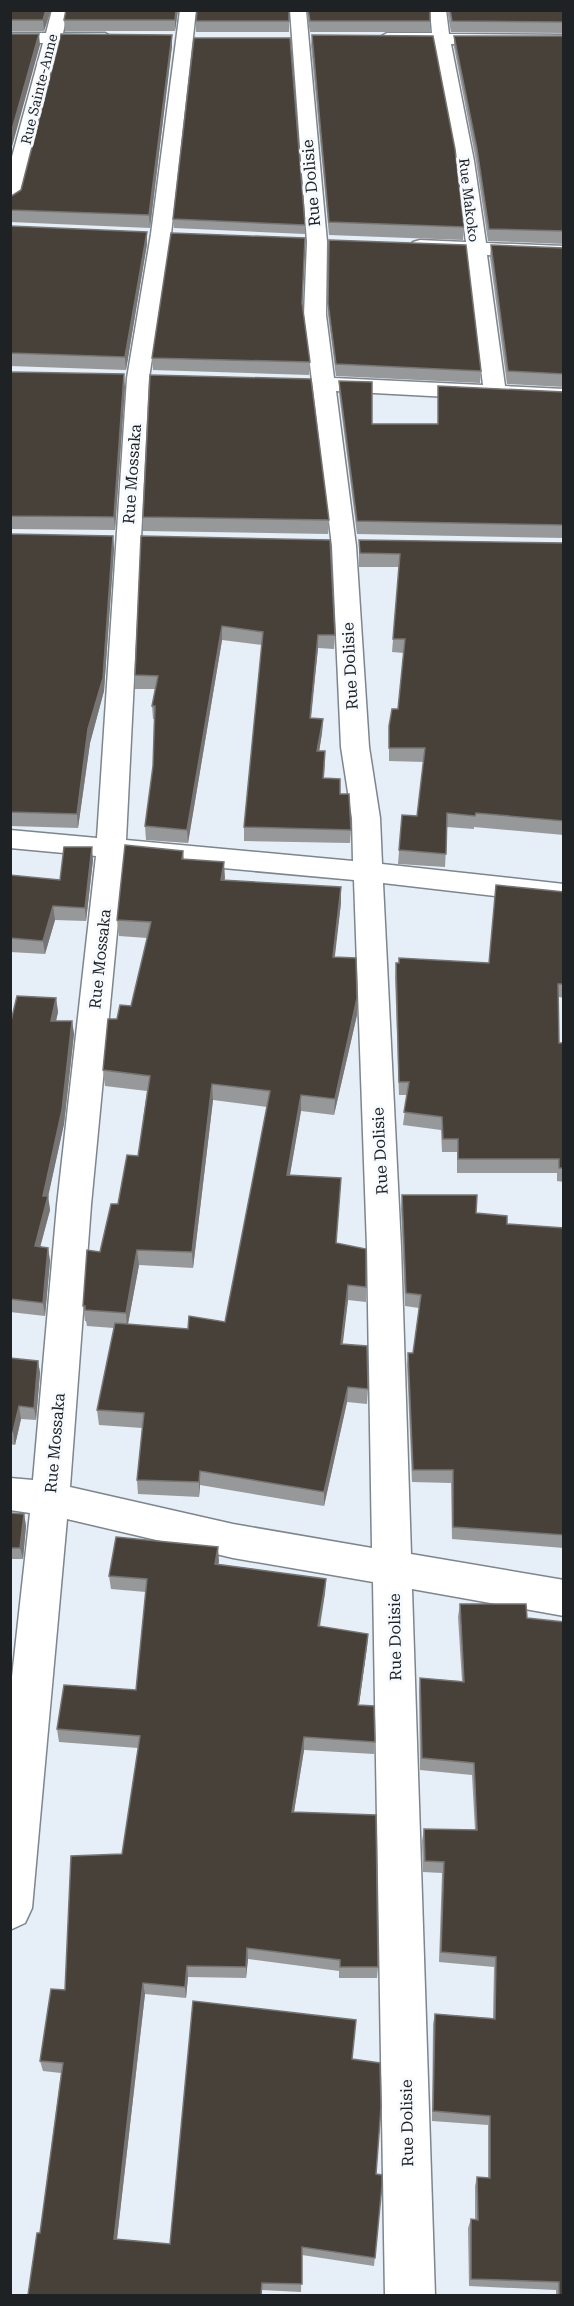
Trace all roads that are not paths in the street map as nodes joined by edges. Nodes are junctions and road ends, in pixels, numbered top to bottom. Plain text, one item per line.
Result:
1 (60, 10) edge
2 (438, 10) edge
3 (187, 31) edge
4 (301, 32) edge
5 (10, 38) edge
6 (51, 38) junction
7 (117, 38) edge
8 (370, 38) edge
9 (441, 38) junction
10 (564, 40) edge
11 (10, 202) edge
12 (396, 245) edge
13 (475, 248) junction
14 (564, 252) edge
15 (312, 383) junction
16 (495, 391) junction
17 (564, 396) edge
18 (10, 839) edge
19 (111, 848) junction
20 (368, 872) junction
21 (564, 894) edge
22 (10, 1494) edge
23 (50, 1499) junction
24 (393, 1570) junction
25 (564, 1598) edge
26 (10, 1908) edge
27 (410, 2295) edge

1 - 6 street, Rue Sainte-Anne
2 - 9 street, Rue Makoko
3 - 19 street, Rue Mossaka
4 - 15 street, Rue Dolisie
5 - 6 street
6 - 7 street
6 - 11 street, Rue Sainte-Anne
8 - 9 street
9 - 10 street
9 - 13 street, Rue Makoko
12 - 13 street
13 - 14 street
13 - 16 street, Rue Makoko
15 - 16 street
15 - 20 street, Rue Dolisie
16 - 17 street
18 - 19 street
19 - 20 street
19 - 23 street, Rue Mossaka
20 - 21 street
20 - 24 street, Rue Dolisie
22 - 23 street
23 - 24 street
23 - 26 street, Rue Mossaka
24 - 25 street
24 - 27 street, Rue Dolisie

